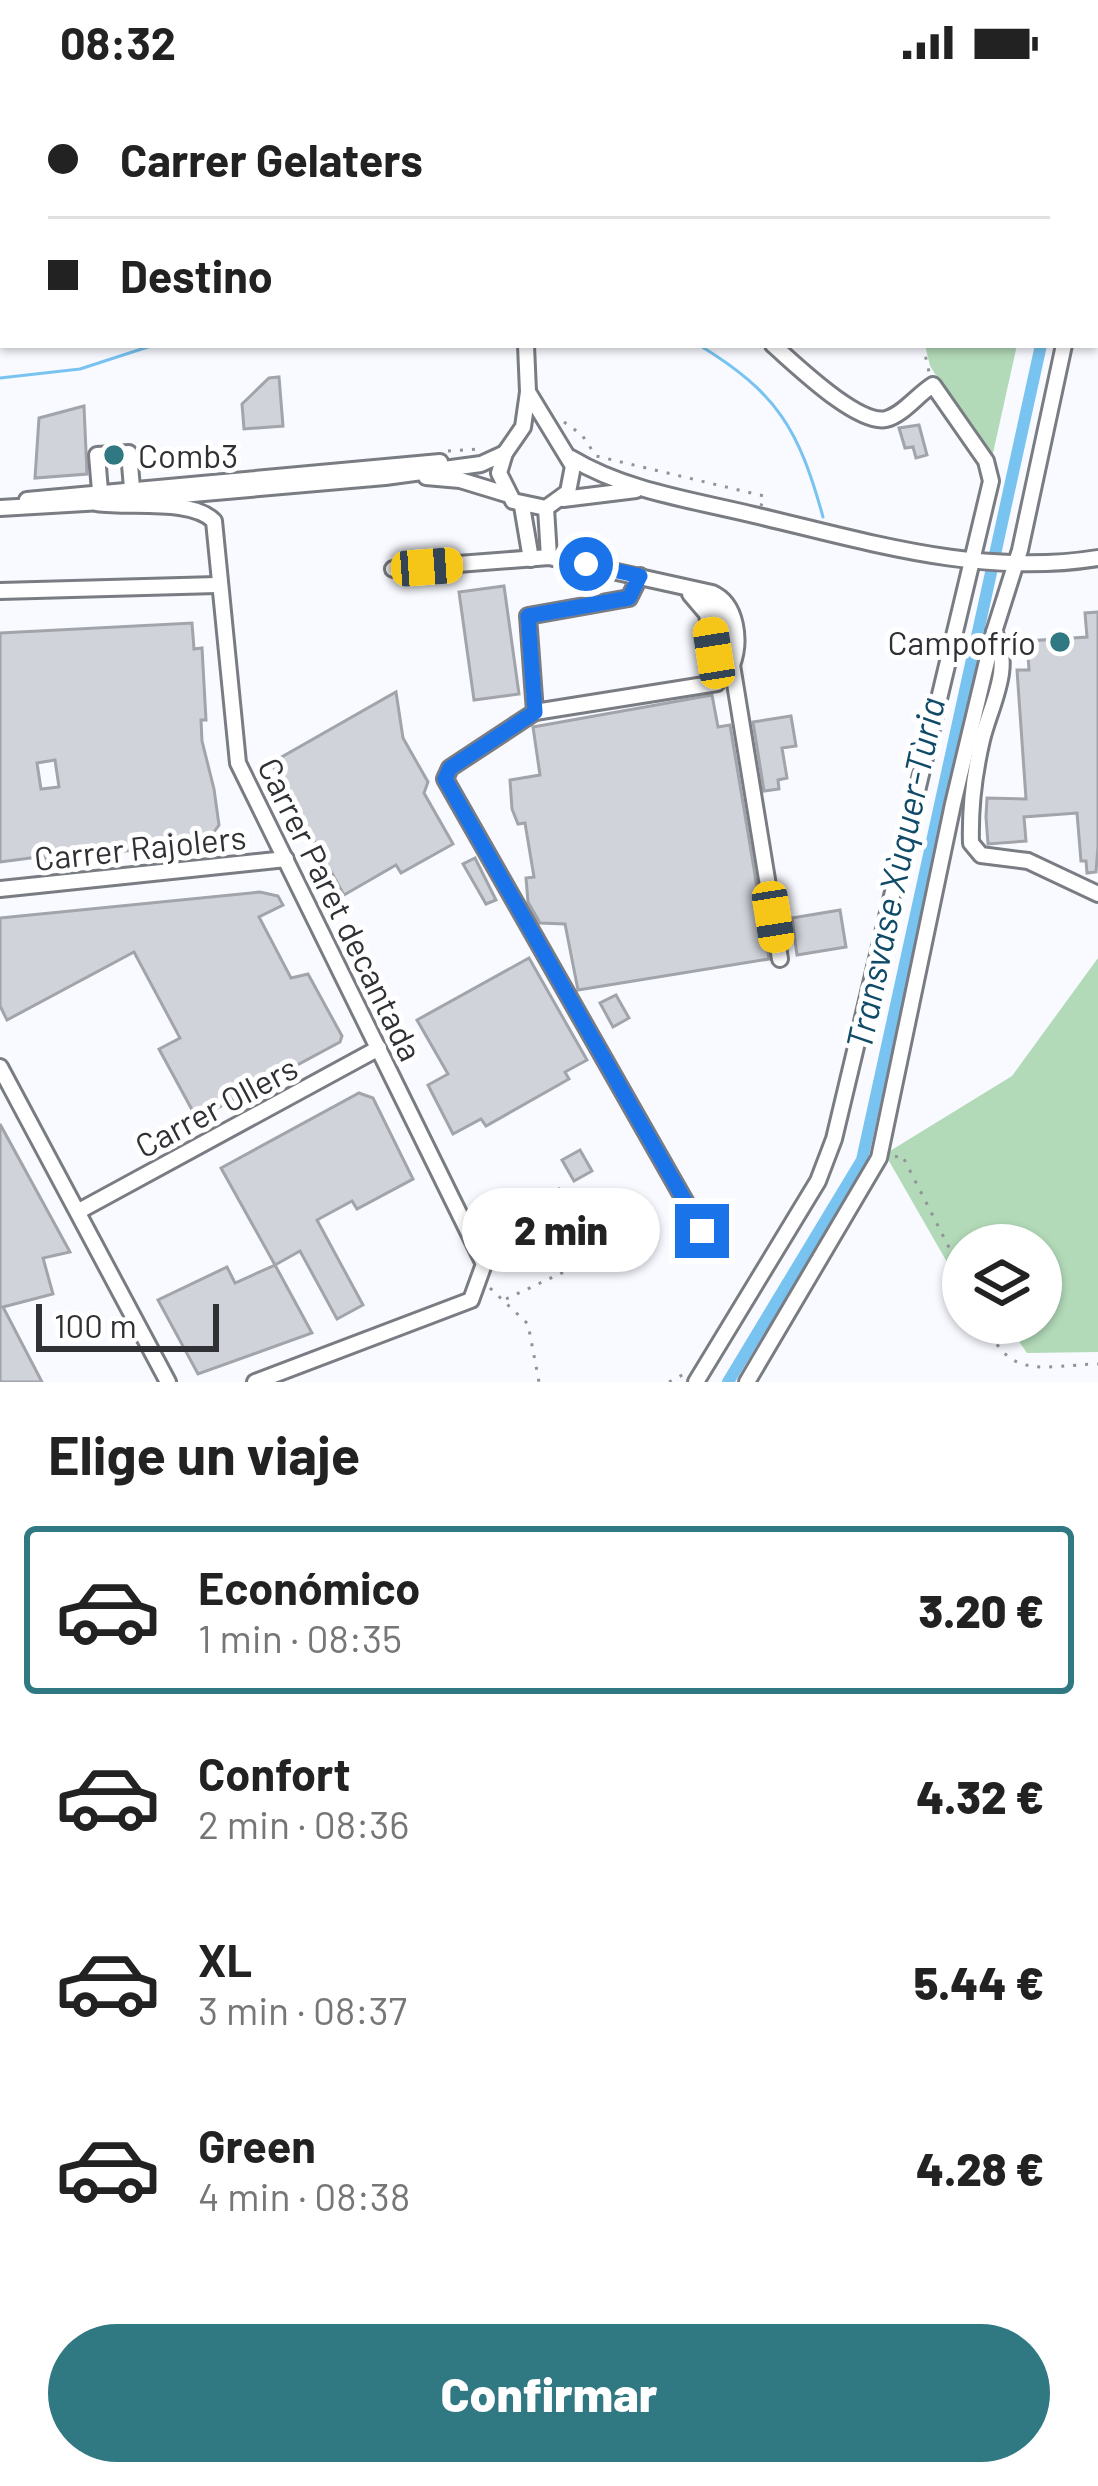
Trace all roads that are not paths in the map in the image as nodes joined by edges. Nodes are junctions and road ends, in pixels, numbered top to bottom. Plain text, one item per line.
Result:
1 (526, 348) edge
2 (777, 348) edge
3 (1063, 348) edge
4 (528, 392) junction
5 (553, 439) junction
6 (518, 440) junction
7 (505, 453) junction
8 (571, 458) junction
9 (460, 467) junction
10 (385, 477) junction
11 (132, 488) junction
12 (647, 490) junction
13 (506, 494) junction
14 (98, 497) junction
15 (562, 499) junction
16 (522, 506) junction
17 (2, 508) edge
18 (546, 508) junction
19 (549, 557) junction
20 (1098, 558) edge
21 (531, 559) junction
22 (972, 562) junction
23 (1010, 565) junction
24 (393, 569) dead end
25 (640, 576) junction
26 (218, 585) junction
27 (682, 587) junction
28 (0, 591) edge
29 (994, 632) junction
30 (535, 712) junction
31 (286, 860) junction
32 (0, 889) edge
33 (1098, 894) edge
34 (780, 959) dead end
35 (379, 1048) junction
36 (0, 1067) edge
37 (6, 1089) edge
38 (79, 1211) junction
39 (702, 1231) dead end
40 (168, 1382) edge
41 (255, 1382) edge
42 (696, 1382) edge
43 (747, 1382) edge

1 - 4 street
2 - 22 street
3 - 23 street
4 - 5 street
4 - 6 street
5 - 6 street
5 - 8 street
6 - 7 street
7 - 9 street
7 - 13 street
8 - 12 street
8 - 15 street
9 - 10 street
9 - 11 street
10 - 13 street
10 - 14 street
11 - 14 street
11 - 14 street
12 - 15 street
12 - 22 street
13 - 16 street
14 - 17 street
14 - 26 street, Carrer Paret decantada
15 - 18 street
16 - 18 street
16 - 21 street
18 - 19 street
19 - 21 street
19 - 25 street
20 - 23 street
21 - 24 street
22 - 23 street
22 - 42 street
23 - 29 street
25 - 27 street
25 - 30 street
26 - 28 street
26 - 31 street, Carrer Paret decantada
27 - 30 street
27 - 34 street
29 - 33 street
29 - 43 street
30 - 39 street
31 - 32 street, Carrer Rajolers
31 - 35 street, Carrer Paret decantada
35 - 38 street, Carrer Ollers
35 - 41 street, Carrer Paret decantada
36 - 37 street
37 - 38 street
38 - 40 street

